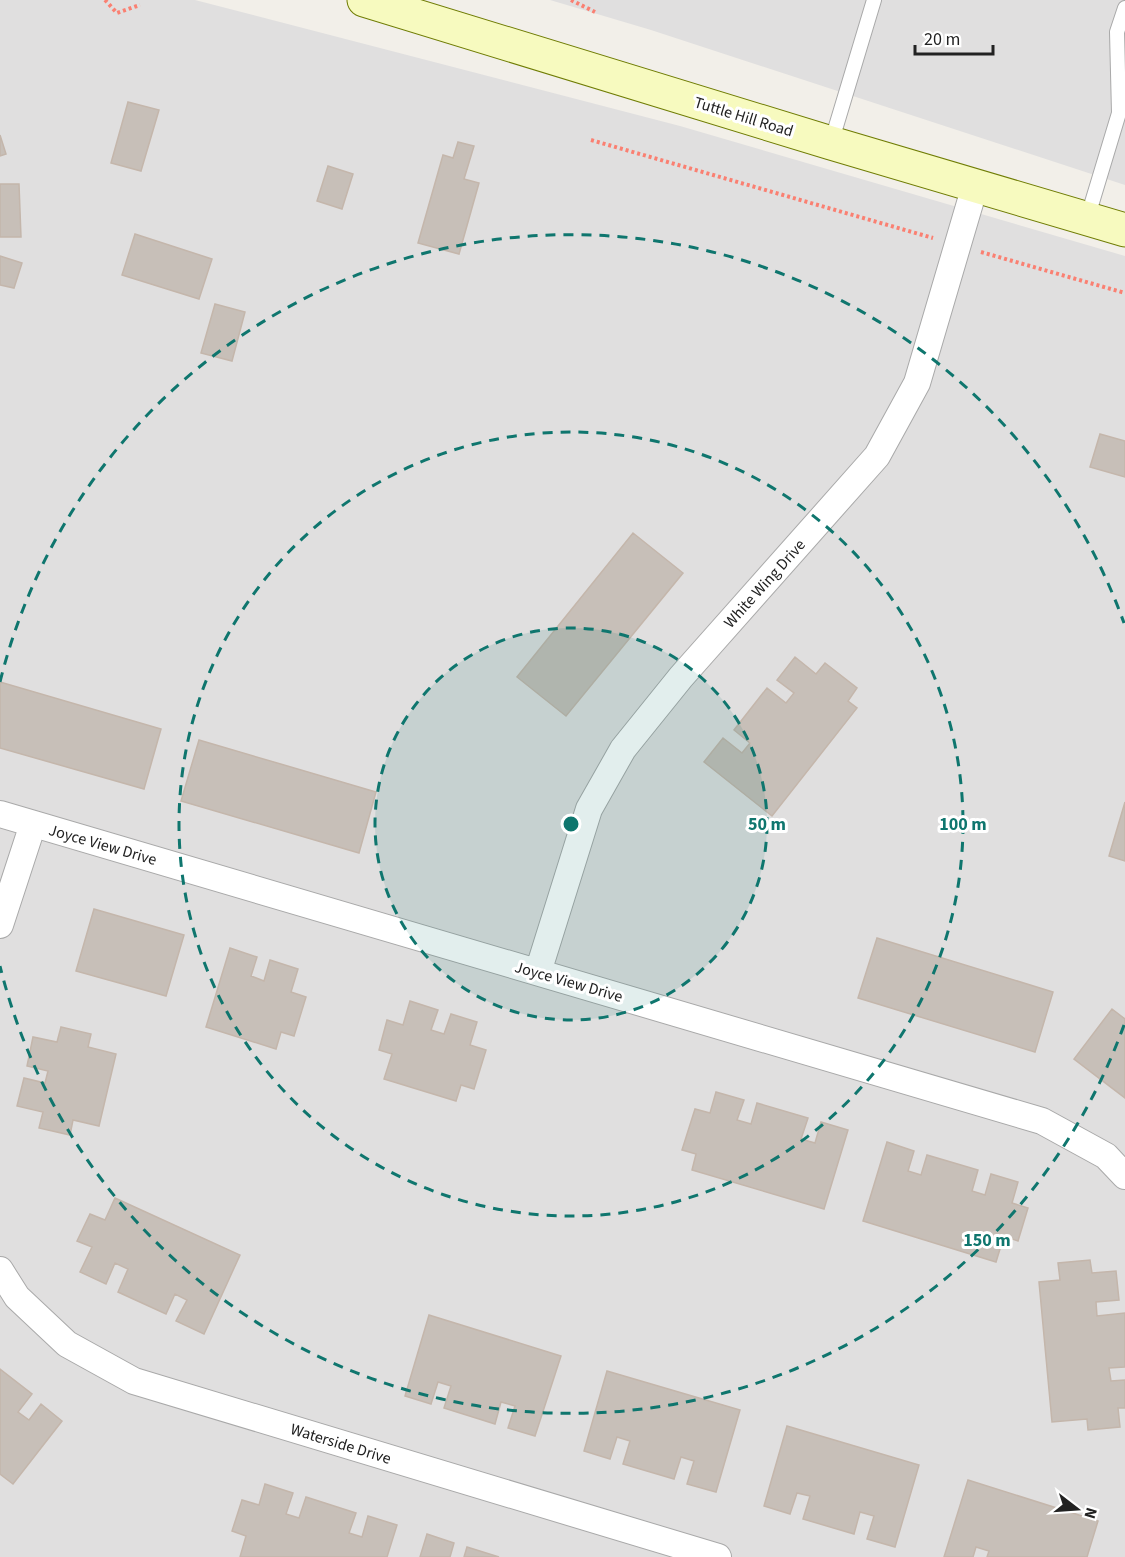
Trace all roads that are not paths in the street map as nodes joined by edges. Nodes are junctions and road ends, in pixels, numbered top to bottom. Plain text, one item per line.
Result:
1 (363, 0) edge
2 (874, 0) edge
3 (415, 7) edge
4 (1125, 8) edge
5 (1122, 106) edge
6 (831, 143) junction
7 (975, 186) junction
8 (1087, 219) junction
9 (1125, 230) edge
10 (0, 814) edge
11 (33, 824) junction
12 (0, 926) edge
13 (538, 972) junction
14 (1125, 1176) edge
15 (0, 1270) edge
16 (718, 1557) edge

1 - 3 main road, Tuttle Hill Road
2 - 6 lane
3 - 6 main road, Tuttle Hill Road
4 - 5 lane
5 - 8 lane
6 - 7 main road, Tuttle Hill Road
7 - 8 main road, Tuttle Hill Road
7 - 13 street, White Wing Drive
8 - 9 main road, Tuttle Hill Road
10 - 11 street, Joyce View Drive
11 - 12 street
11 - 13 street, Joyce View Drive
13 - 14 street, Joyce View Drive
15 - 16 street, Waterside Drive

